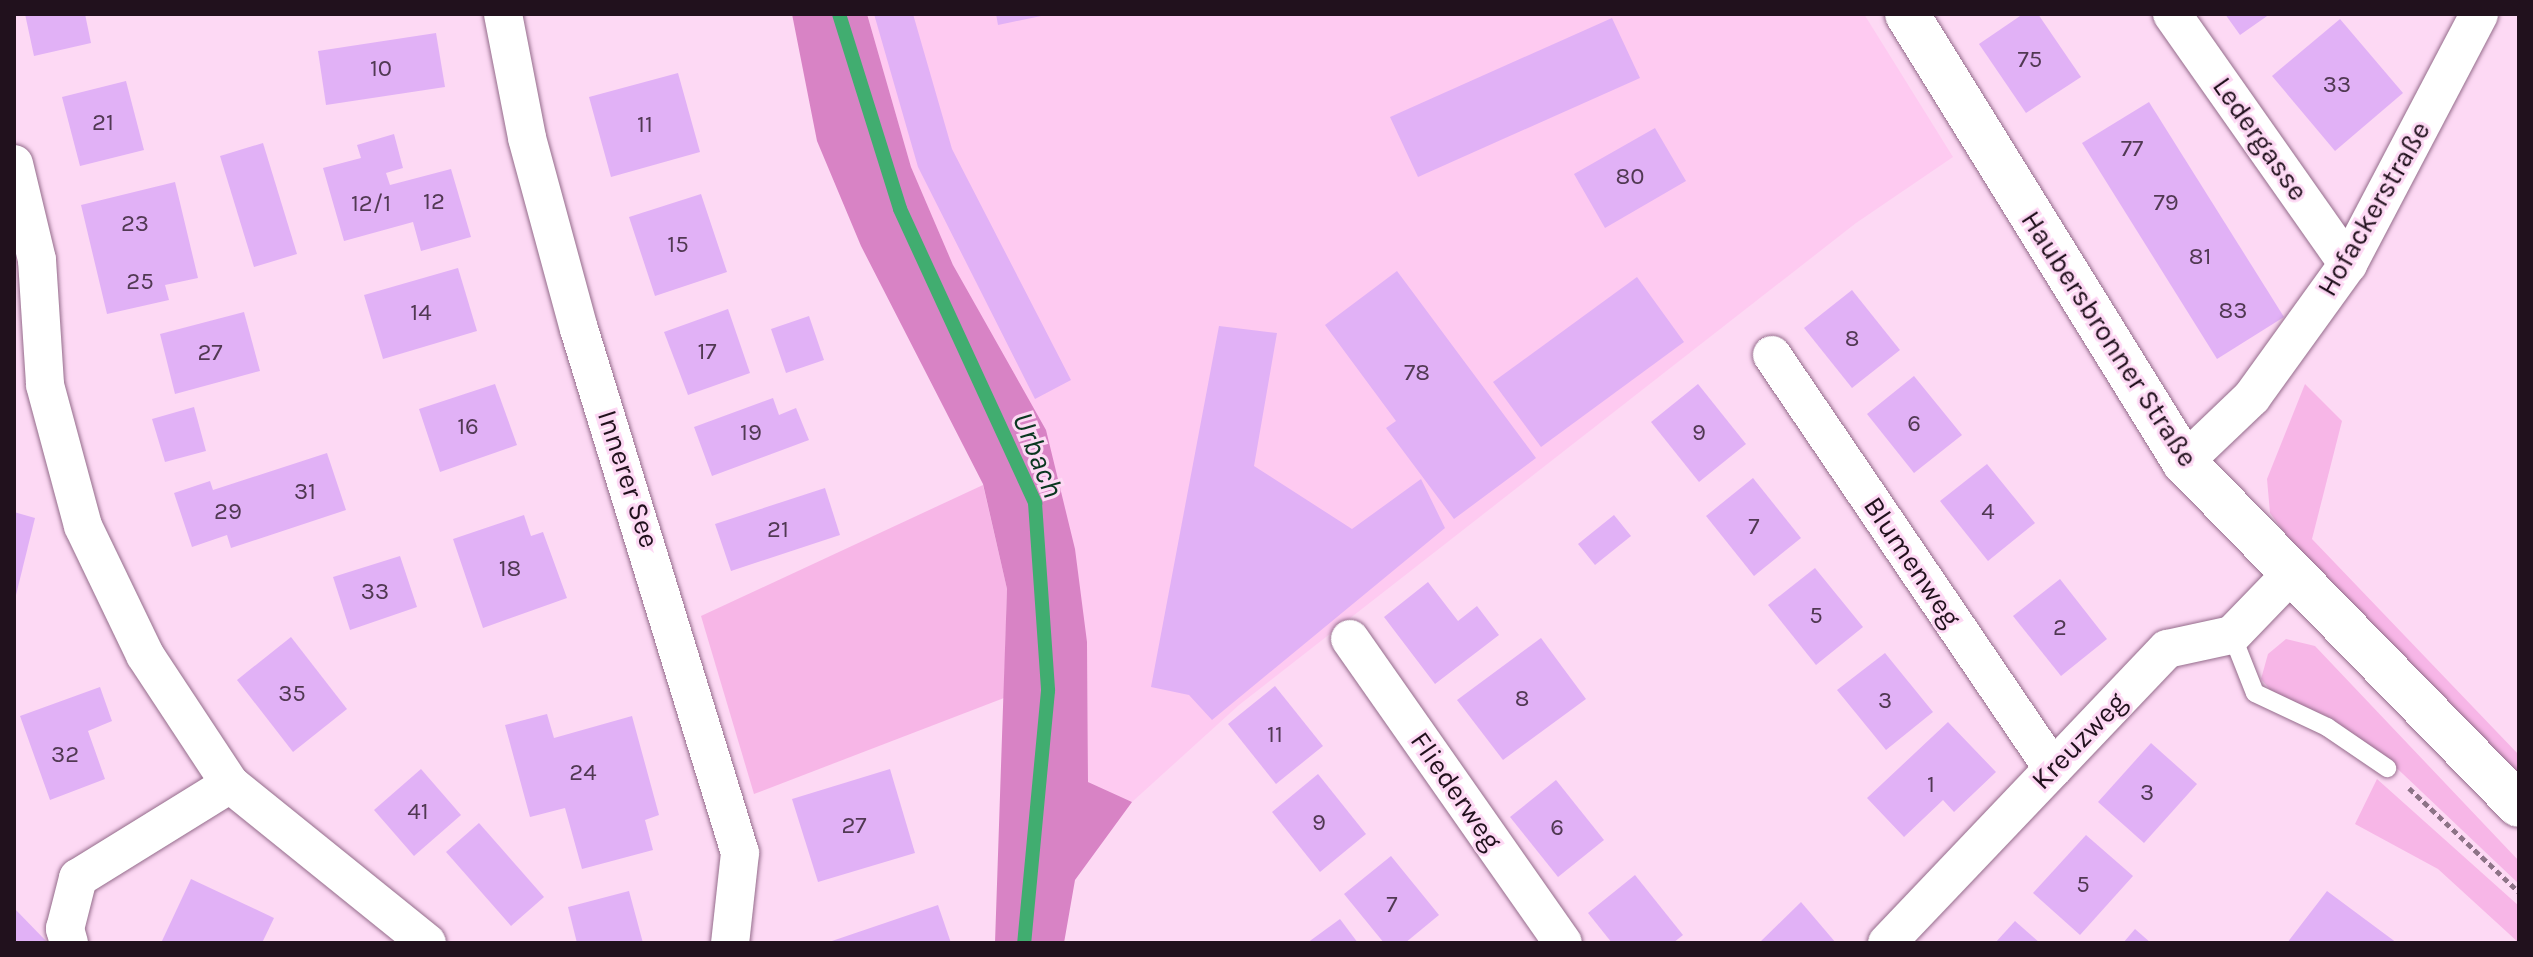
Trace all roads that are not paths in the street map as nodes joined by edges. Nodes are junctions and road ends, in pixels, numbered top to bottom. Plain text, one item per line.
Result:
1 (503, 14) edge
2 (1907, 14) edge
3 (2172, 14) edge
4 (2479, 14) edge
5 (14, 164) edge
6 (2348, 264) junction
7 (1772, 355) dead end
8 (2184, 462) junction
9 (2291, 574) junction
10 (2232, 635) junction
11 (1350, 639) dead end
12 (2387, 768) road end
13 (2053, 769) junction
14 (230, 784) junction
15 (2519, 805) edge
16 (69, 943) edge
17 (427, 943) edge
18 (730, 943) edge
19 (1563, 943) edge
20 (1887, 943) edge

1 - 18 street, Innerer See
2 - 8 street, Haubersbronner Straße
3 - 6 street, Ledergasse
4 - 6 street, Hofackerstraße
5 - 14 street
6 - 8 street, Hofackerstraße
7 - 13 street, Blumenweg
8 - 9 street, Haubersbronner Straße
9 - 10 street
9 - 15 street, Haubersbronner Straße
10 - 12 lane
10 - 13 street, Kreuzweg
11 - 19 street, Fliederweg
13 - 20 street, Kreuzweg
14 - 16 street
14 - 17 street

